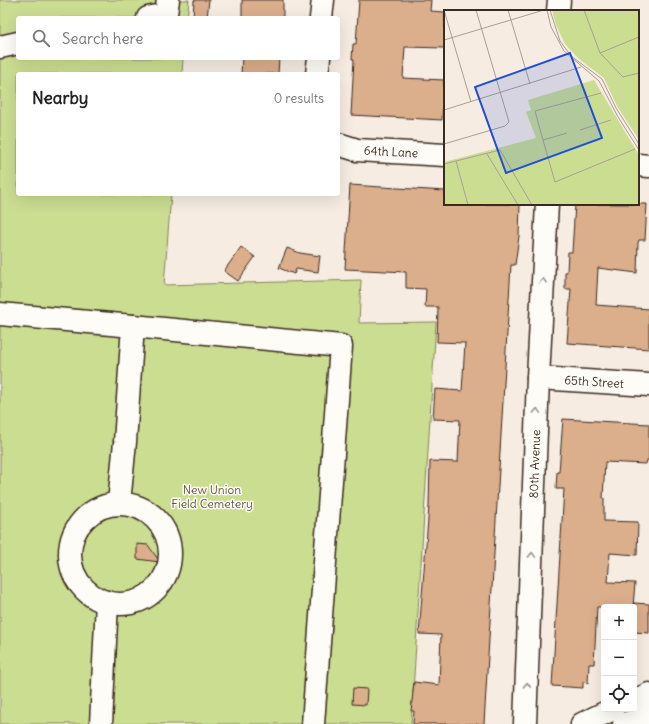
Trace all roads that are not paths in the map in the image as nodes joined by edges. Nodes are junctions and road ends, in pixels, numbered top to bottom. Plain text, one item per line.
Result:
1 (168, 0) edge
2 (323, 0) edge
3 (559, 0) edge
4 (558, 10) edge
5 (157, 16) edge
6 (322, 16) edge
7 (16, 43) edge
8 (0, 47) edge
9 (319, 60) edge
10 (318, 72) edge
11 (340, 145) edge
12 (444, 154) edge
13 (639, 165) edge
14 (649, 166) edge
15 (547, 205) edge
16 (0, 314) edge
17 (133, 326) junction
18 (538, 378) junction
19 (649, 385) edge
20 (119, 503) junction
21 (107, 602) junction
22 (649, 694) edge
23 (637, 700) edge
24 (607, 712) edge
25 (649, 716) edge
26 (101, 724) edge
27 (313, 724) edge
28 (525, 724) edge
29 (582, 724) edge
30 (624, 724) edge

1 - 5 street
2 - 6 street
3 - 4 street
7 - 8 street
9 - 10 street
11 - 12 street, 64th Lane
13 - 14 street
18 -> 15 street, 80th Avenue
16 - 17 street
17 - 20 street
17 - 27 street
18 - 19 street, 65th Street
28 -> 18 street, 80th Avenue
20 - 21 street
20 - 21 street
21 - 26 street
22 - 23 street
24 - 29 street
25 - 30 street

